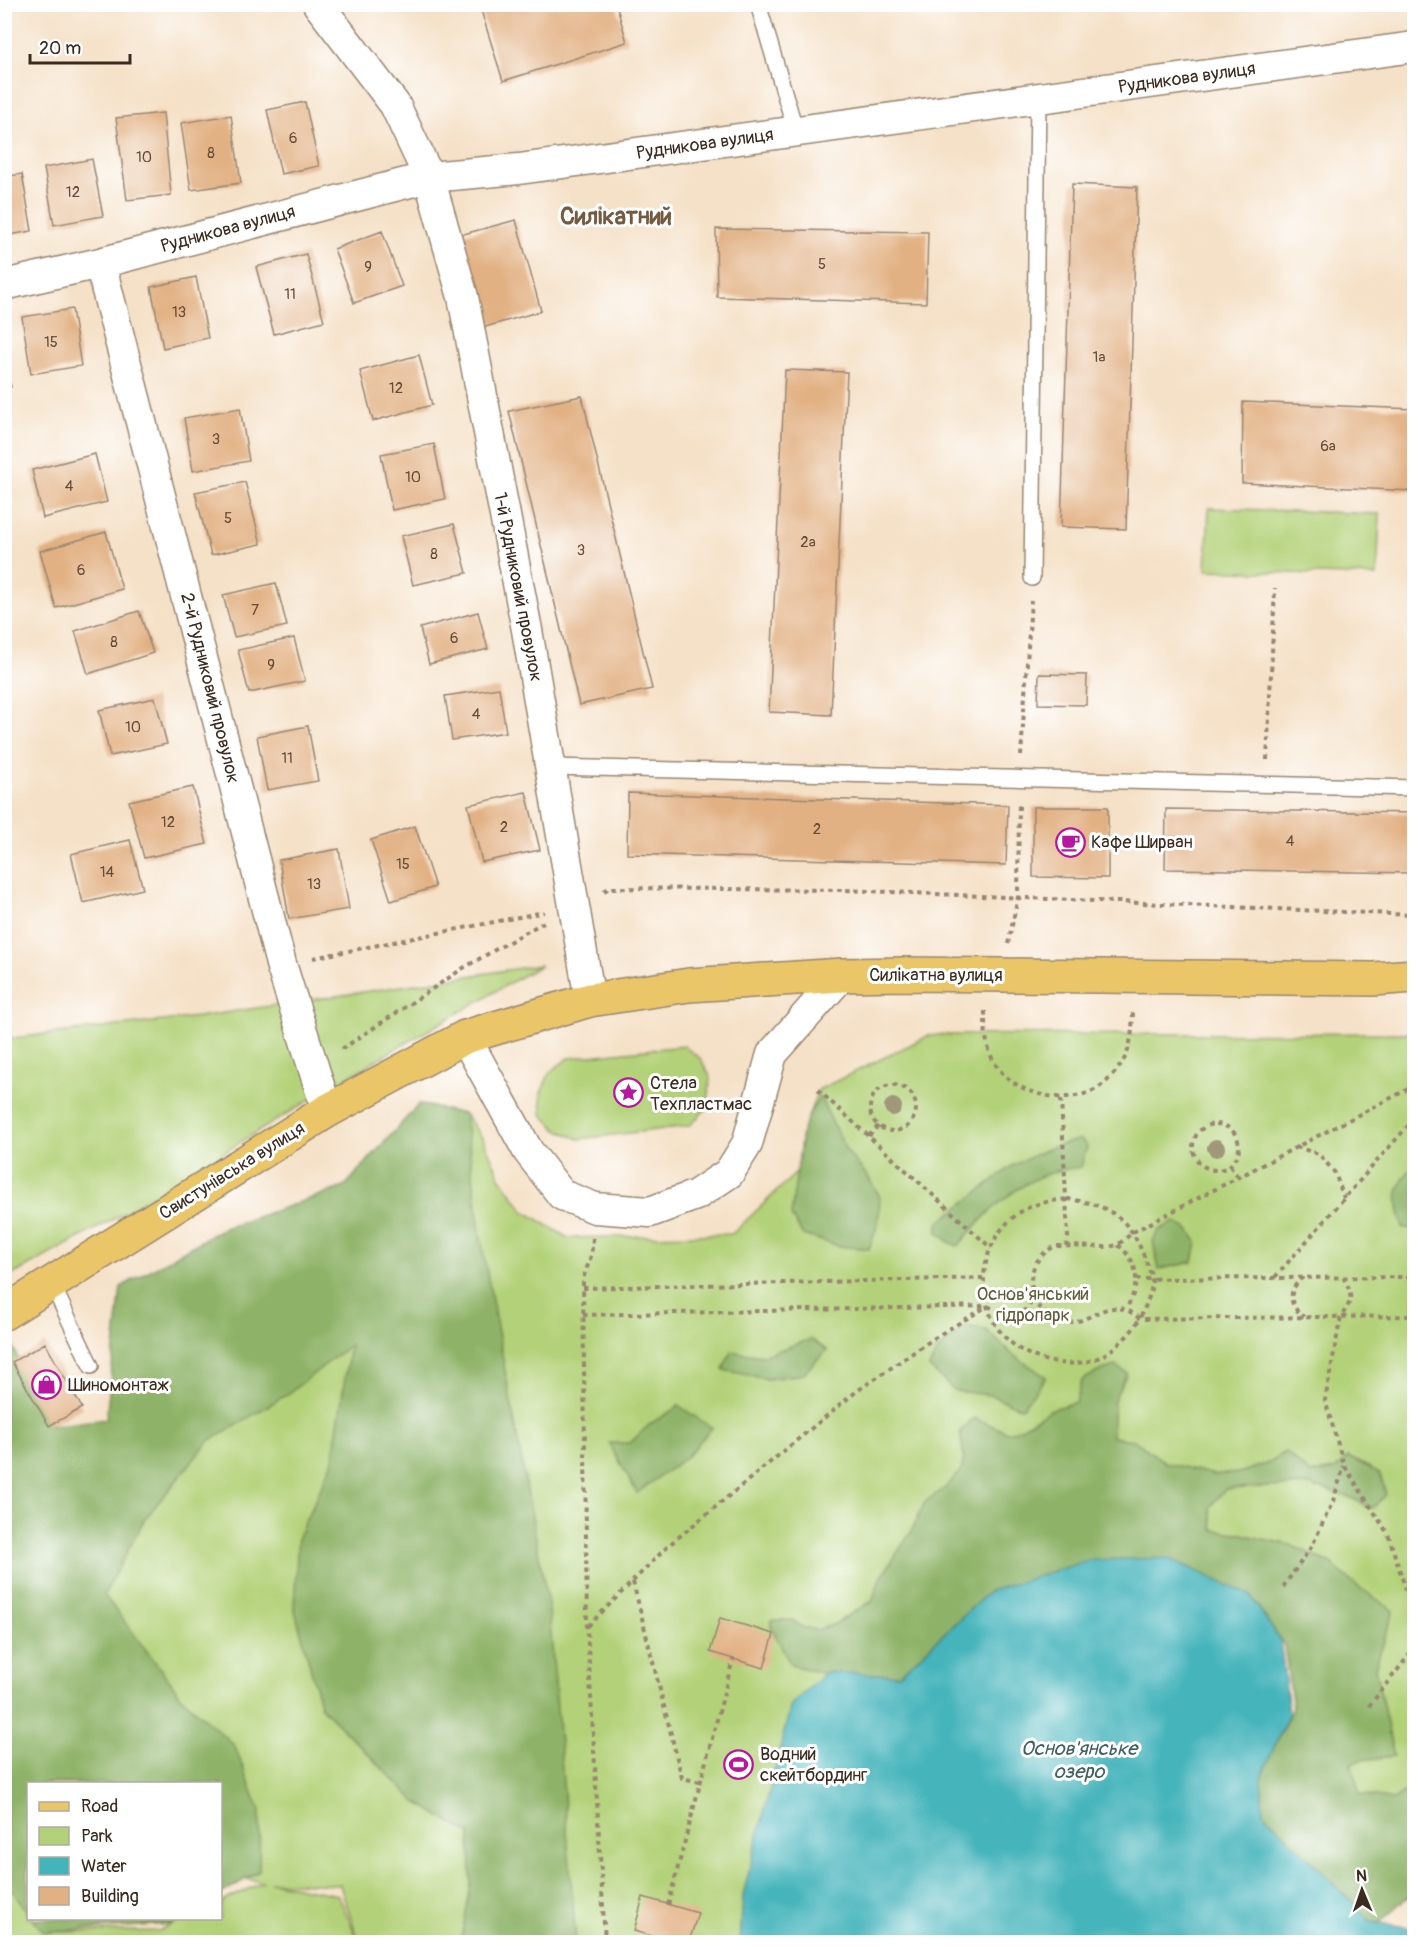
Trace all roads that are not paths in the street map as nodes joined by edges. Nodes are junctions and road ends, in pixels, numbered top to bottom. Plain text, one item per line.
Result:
1 (318, 4) edge
2 (758, 4) edge
3 (1414, 47) edge
4 (1038, 99) junction
5 (796, 132) junction
6 (429, 177) junction
7 (100, 263) junction
8 (4, 285) edge
9 (1032, 578) road end
10 (551, 767) junction
11 (1414, 788) edge
12 (842, 975) junction
13 (1414, 976) edge
14 (590, 1000) junction
15 (465, 1037) junction
16 (327, 1111) junction
17 (52, 1284) junction
18 (4, 1313) edge
19 (91, 1366) dead end

1 - 6 street, 1-й Рудниковий провулок
2 - 5 lane
3 - 4 street, Рудникова вулиця
4 - 5 street, Рудникова вулиця
4 - 9 lane
5 - 6 street, Рудникова вулиця
6 - 7 street, Рудникова вулиця
6 - 10 street, 1-й Рудниковий провулок
7 - 8 street, Рудникова вулиця
7 - 16 street, 2-й Рудниковий провулок
10 - 11 lane
10 - 14 street, 1-й Рудниковий провулок
12 - 13 main road, Силікатна вулиця
12 - 14 main road, Силікатна вулиця
12 - 15 street
14 - 15 main road, Силікатна вулиця
15 - 16 main road, Свистунівська вулиця
16 - 17 main road, Свистунівська вулиця
17 - 18 main road, Свистунівська вулиця
17 - 19 lane

